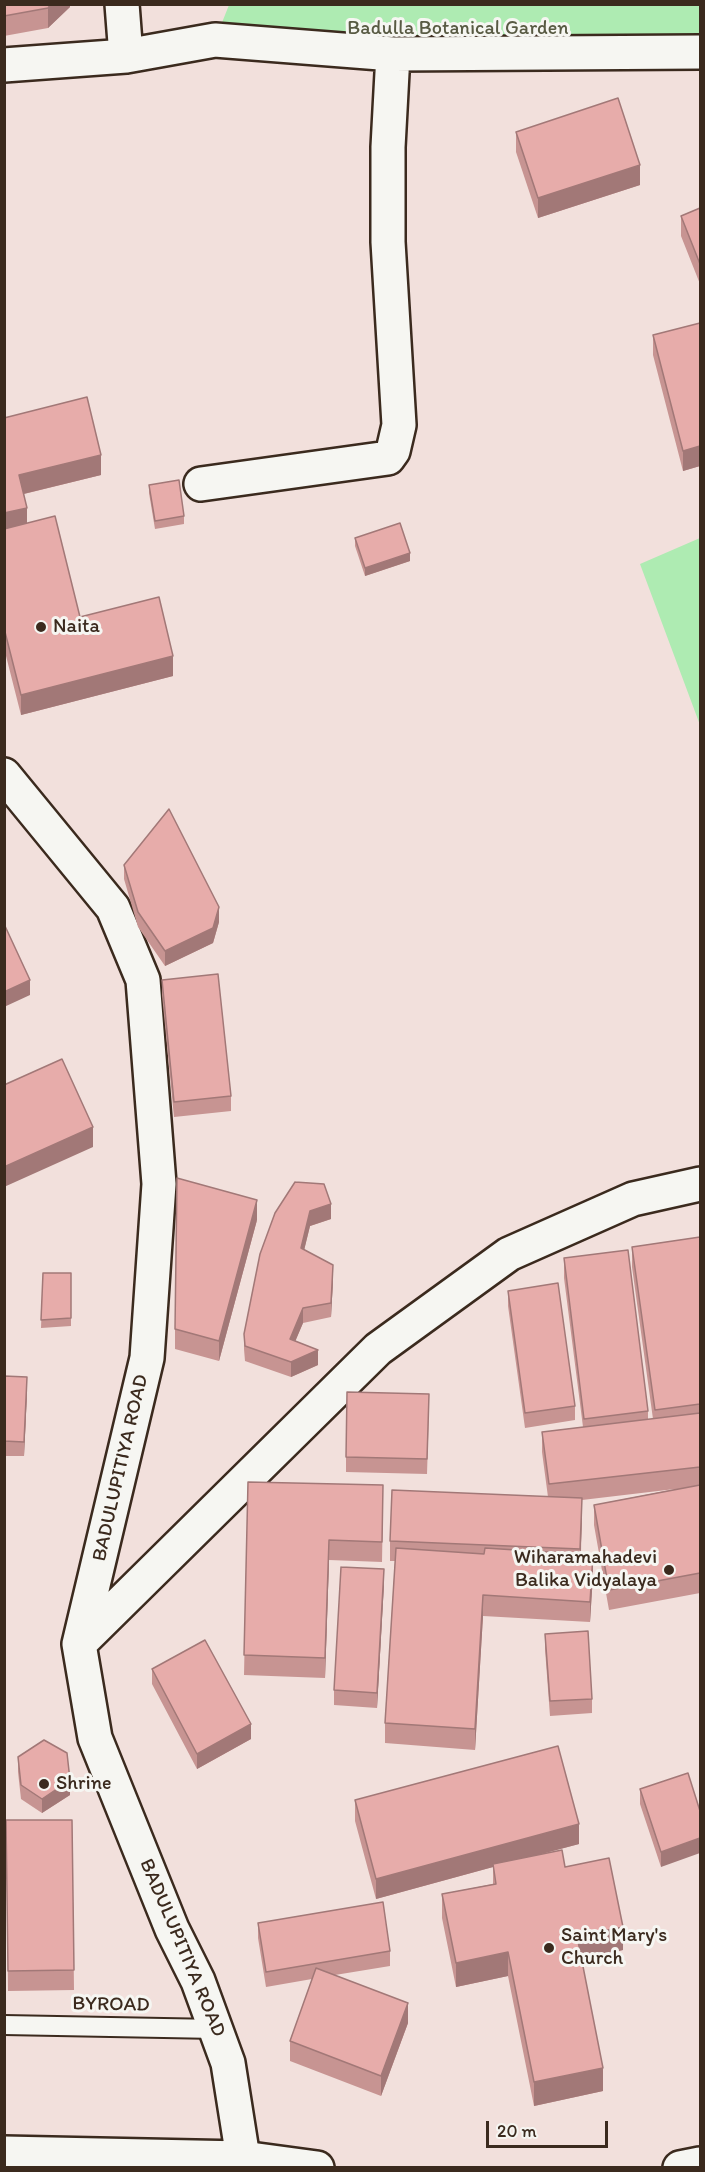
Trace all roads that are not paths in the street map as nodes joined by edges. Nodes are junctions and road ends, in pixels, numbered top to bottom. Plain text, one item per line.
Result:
1 (122, 4) edge
2 (700, 52) edge
3 (393, 54) junction
4 (126, 56) junction
5 (4, 65) edge
6 (201, 484) dead end
7 (4, 775) edge
8 (700, 1184) edge
9 (79, 1644) junction
10 (4, 2025) edge
11 (217, 2029) junction
12 (4, 2153) edge
13 (236, 2163) edge
14 (700, 2164) edge
15 (317, 2168) edge
16 (680, 2168) edge

1 - 4 street
2 - 3 street
3 - 4 street
3 - 6 street
4 - 5 street
7 - 9 street, BADULUPITIYA ROAD
8 - 9 street
9 - 11 street, BADULUPITIYA ROAD
10 - 11 lane, BYROAD
11 - 13 street, BADULUPITIYA ROAD
12 - 13 street
13 - 15 street
14 - 16 street

